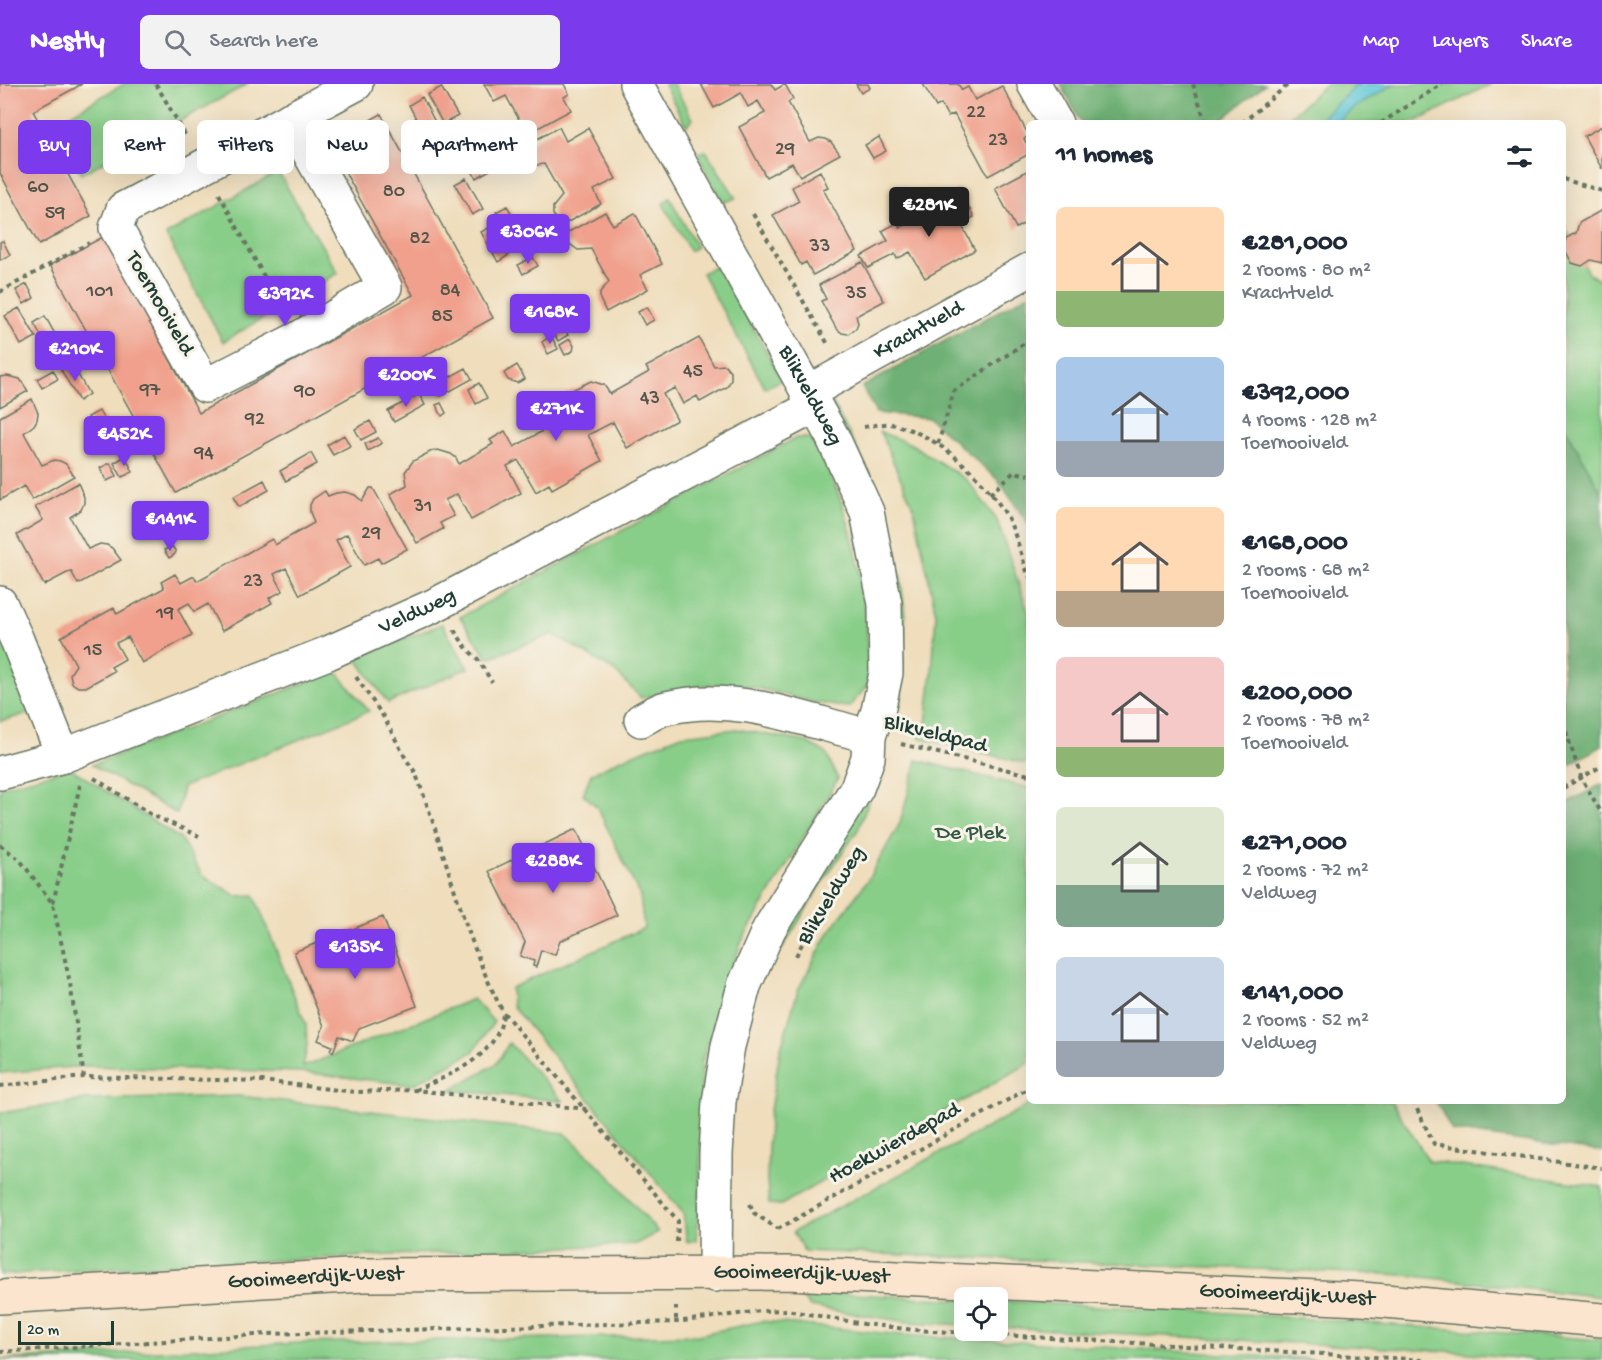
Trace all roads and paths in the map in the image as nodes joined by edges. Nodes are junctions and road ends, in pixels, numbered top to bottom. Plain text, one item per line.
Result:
1 (156, 84) edge
2 (356, 84) edge
3 (636, 84) edge
4 (1034, 84) edge
5 (1193, 84) edge
6 (1288, 84) edge
7 (1442, 84) edge
8 (290, 119) joint
9 (1054, 120) edge
10 (1205, 120) edge
11 (1246, 120) edge
12 (1387, 120) edge
13 (197, 154) edge
14 (197, 170) edge
15 (208, 174) edge
16 (1566, 181) edge
17 (1602, 191) edge
18 (753, 214) dead end
19 (116, 228) junction
20 (1026, 272) edge
21 (0, 292) edge
22 (299, 338) junction
23 (1026, 342) edge
24 (829, 346) dead end
25 (811, 399) junction
26 (857, 428) dead end
27 (938, 444) junction
28 (1026, 474) edge
29 (990, 494) junction
30 (1026, 569) edge
31 (0, 603) edge
32 (328, 653) junction
33 (641, 720) dead end
34 (1566, 732) edge
35 (906, 735) dead end
36 (869, 736) junction
37 (904, 745) junction
38 (901, 756) dead end
39 (74, 760) junction
40 (1602, 766) edge
41 (0, 773) edge
42 (1026, 774) edge
43 (1581, 777) junction
44 (1566, 786) edge
45 (1602, 814) edge
46 (199, 836) dead end
47 (864, 843) dead end
48 (0, 845) edge
49 (847, 870) dead end
50 (53, 904) junction
51 (807, 932) dead end
52 (793, 962) dead end
53 (503, 1012) junction
54 (84, 1077) junction
55 (0, 1086) edge
56 (414, 1090) junction
57 (1026, 1090) edge
58 (1414, 1104) edge
59 (586, 1109) junction
60 (1602, 1168) edge
61 (748, 1202) dead end
62 (676, 1274) junction
63 (715, 1275) junction
64 (0, 1297) edge
65 (1602, 1320) edge
66 (676, 1322) junction
67 (0, 1352) edge
68 (1424, 1360) edge

1 - 13 path
2 - 8 street, Toernooiveld
3 - 25 street, Blikveldweg
4 - 9 street
5 - 10 path
6 - 11 path
7 - 12 path
8 - 22 street, Toernooiveld
14 - 19 street, Toernooiveld
15 - 22 path
16 - 17 path
18 - 24 path
19 - 21 path
19 - 22 street, Toernooiveld
20 - 25 street, Krachtveld
23 - 27 path
25 - 32 street, Veldweg
25 - 36 street, Blikveldweg
26 - 27 path
27 - 29 path
28 - 29 path
29 - 30 path
31 - 39 street
32 - 39 street, Veldweg
32 - 53 path
33 - 36 street
34 - 43 path
35 - 37 path
36 - 37 path, Blikveldpad
36 - 63 street, Blikveldweg
37 - 38 path
37 - 42 path, Blikveldpad
39 - 41 street, Veldweg
39 - 46 path
39 - 50 path
40 - 43 path
43 - 44 path
43 - 45 path
47 - 49 path, Blikveldweg
48 - 50 path
50 - 54 path
51 - 52 path, Blikveldweg
53 - 56 path
53 - 59 path
54 - 55 path
54 - 56 path
56 - 59 path
57 - 61 path, Hoekwierdepad
58 - 60 path
59 - 62 path
62 - 63 street, Gooimeerdijk-West
62 - 64 street, Gooimeerdijk-West
62 - 66 path
63 - 65 street, Gooimeerdijk-West
66 - 67 path, Gooimeerdijk-West
66 - 68 path, Gooimeerdijk-West

